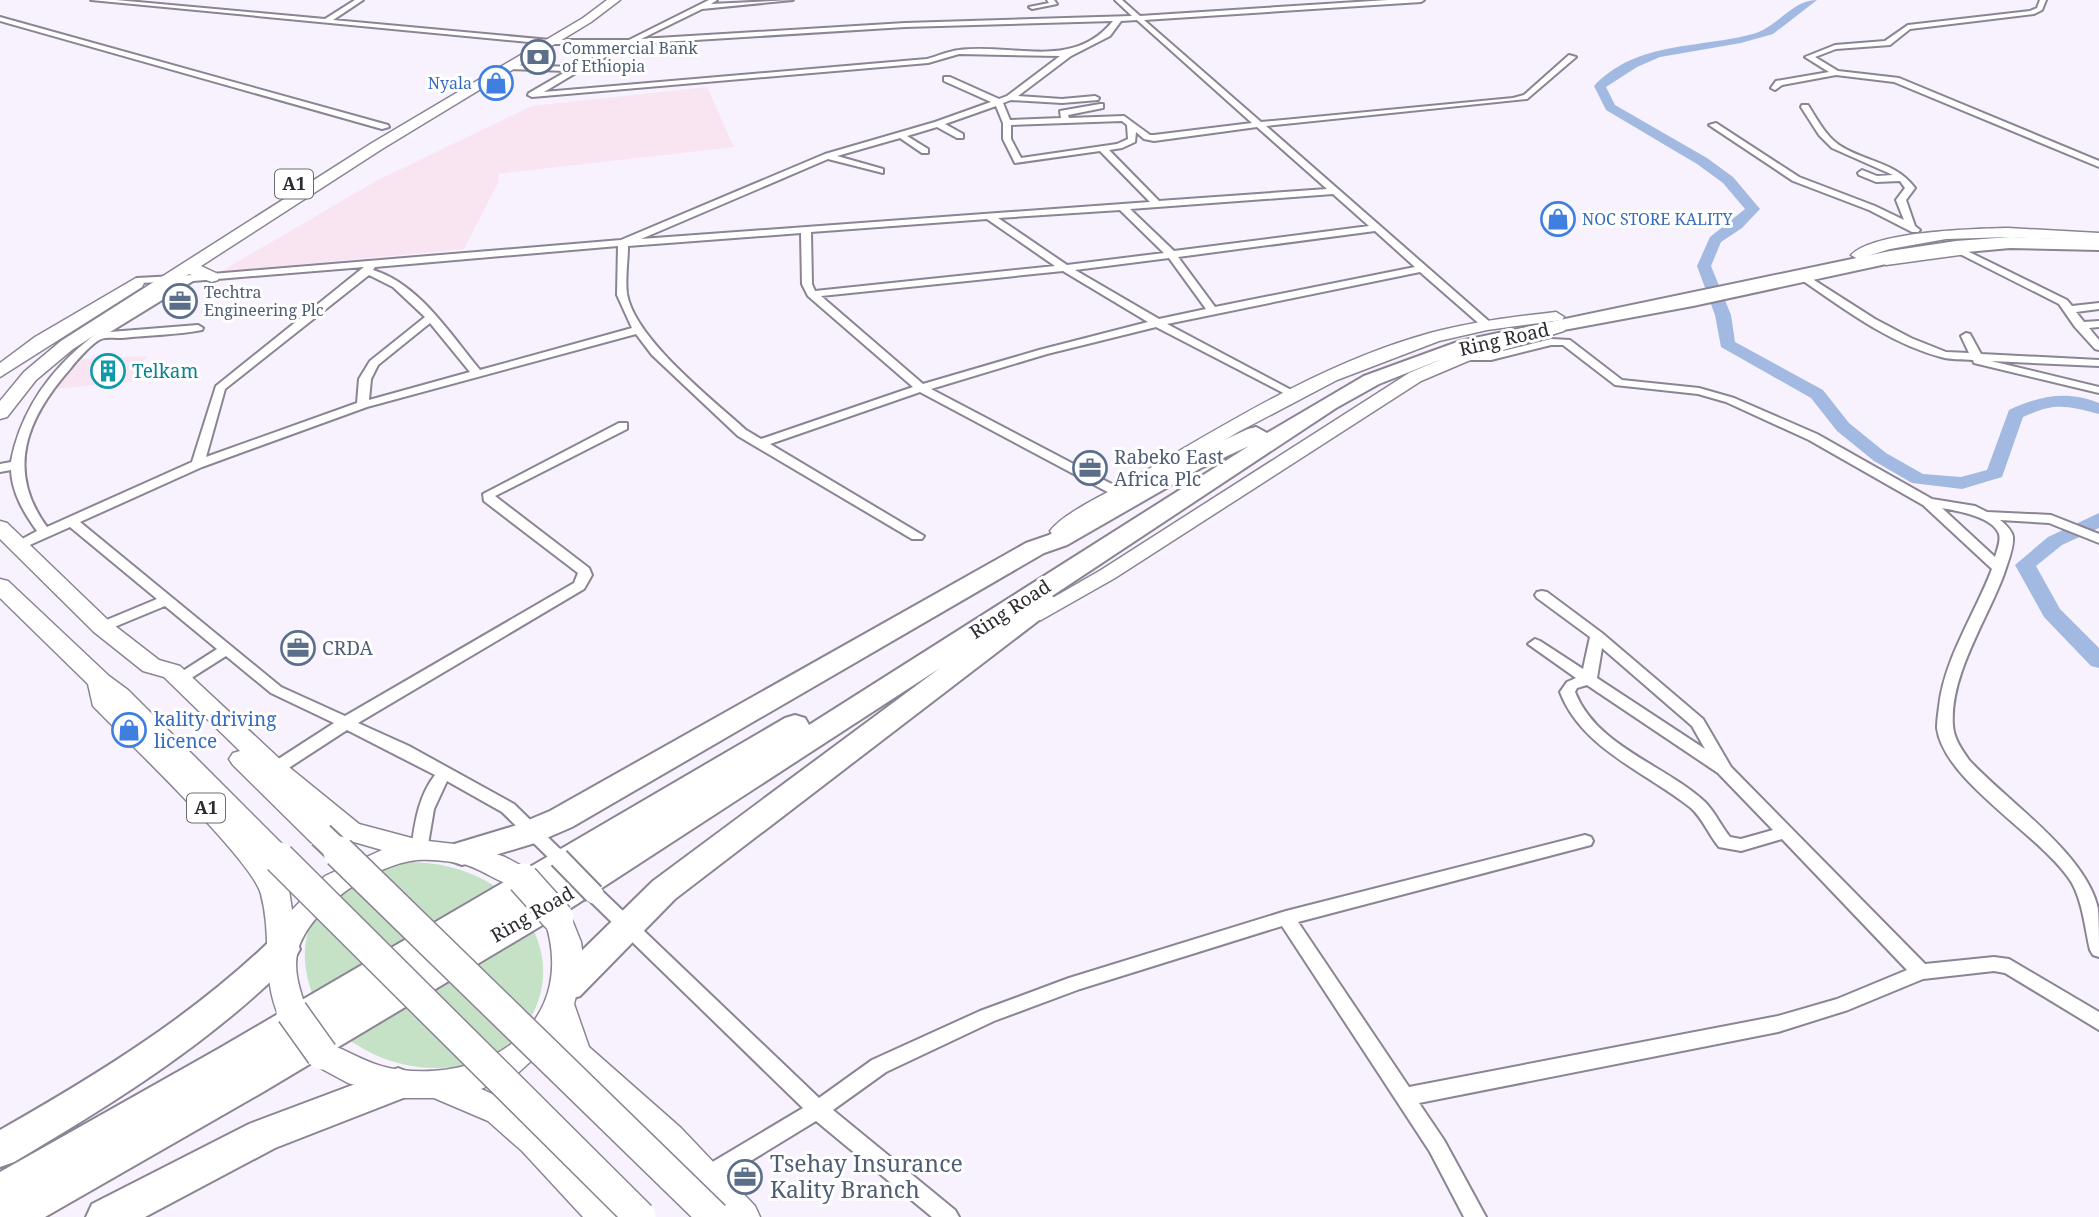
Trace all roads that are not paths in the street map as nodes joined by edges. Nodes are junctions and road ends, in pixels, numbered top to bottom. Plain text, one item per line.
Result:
1 (94, 0) edge
2 (175, 0) edge
3 (360, 0) edge
4 (590, 0) edge
5 (714, 0) edge
6 (790, 0) edge
7 (1051, 0) edge
8 (1118, 0) edge
9 (1421, 0) edge
10 (2043, 0) edge
11 (609, 1) edge
12 (161, 7) junction
13 (699, 7) junction
14 (1032, 7) dead end
15 (1140, 16) junction
16 (0, 19) edge
17 (1119, 19) junction
18 (325, 22) junction
19 (554, 40) junction
20 (636, 40) junction
21 (532, 41) junction
22 (1068, 54) junction
23 (1572, 57) dead end
24 (509, 67) junction
25 (576, 69) junction
26 (1836, 73) junction
27 (947, 79) dead end
28 (1775, 88) dead end
29 (1010, 98) junction
30 (998, 102) junction
31 (1805, 107) dead end
32 (1065, 119) junction
33 (1007, 123) junction
34 (939, 124) junction
35 (1131, 124) junction
36 (1261, 124) junction
37 (1713, 125) dead end
38 (385, 127) junction
39 (901, 135) junction
40 (960, 136) dead end
41 (1103, 149) junction
42 (925, 151) dead end
43 (828, 156) junction
44 (2099, 164) edge
45 (880, 171) dead end
46 (1862, 173) dead end
47 (1901, 177) junction
48 (1336, 191) junction
49 (1158, 205) junction
50 (1123, 207) junction
51 (990, 217) junction
52 (1911, 227) junction
53 (1378, 228) junction
54 (806, 230) junction
55 (1929, 238) junction
56 (623, 243) junction
57 (2099, 243) edge
58 (1961, 251) junction
59 (1172, 255) junction
60 (1864, 259) junction
61 (370, 267) junction
62 (1066, 268) junction
63 (1423, 268) junction
64 (191, 272) junction
65 (1803, 276) junction
66 (212, 277) joint
67 (168, 279) junction
68 (141, 280) junction
69 (1735, 286) junction
70 (812, 294) junction
71 (1681, 297) joint
72 (2099, 306) edge
73 (2071, 309) junction
74 (1213, 312) junction
75 (430, 318) junction
76 (1562, 321) junction
77 (1157, 324) junction
78 (2099, 324) edge
79 (1487, 325) junction
80 (2079, 325) junction
81 (198, 328) dead end
82 (638, 330) junction
83 (90, 336) junction
84 (1966, 336) dead end
85 (2099, 346) edge
86 (1976, 355) junction
87 (1956, 356) junction
88 (1462, 357) junction
89 (2099, 363) edge
90 (0, 372) edge
91 (477, 373) junction
92 (921, 388) junction
93 (2099, 390) edge
94 (1293, 395) junction
95 (363, 405) junction
96 (0, 413) edge
97 (623, 426) dead end
98 (1256, 434) junction
99 (759, 444) junction
100 (198, 464) junction
101 (17, 465) junction
102 (0, 468) edge
103 (1121, 494) junction
104 (1928, 502) junction
105 (1988, 516) junction
106 (71, 522) junction
107 (0, 527) edge
108 (45, 533) junction
109 (917, 537) dead end
110 (2099, 539) edge
111 (18, 545) junction
112 (1035, 548) junction
113 (1095, 555) junction
114 (1997, 566) junction
115 (0, 587) edge
116 (1542, 595) dead end
117 (167, 600) junction
118 (1026, 619) junction
119 (102, 627) junction
120 (1597, 636) junction
121 (1535, 644) dead end
122 (226, 650) junction
123 (151, 666) junction
124 (180, 679) junction
125 (1589, 679) junction
126 (100, 682) junction
127 (344, 724) junction
128 (275, 769) junction
129 (1724, 769) junction
130 (445, 774) junction
131 (532, 832) junction
132 (1785, 832) junction
133 (1585, 841) dead end
134 (419, 850) junction
135 (462, 853) junction
136 (1286, 918) junction
137 (626, 925) junction
138 (283, 949) junction
139 (2099, 950) edge
140 (1921, 972) junction
141 (564, 996) junction
142 (292, 1012) joint
143 (2099, 1022) edge
144 (322, 1054) joint
145 (416, 1084) junction
146 (1404, 1097) junction
147 (818, 1110) junction
148 (0, 1150) edge
149 (706, 1178) junction
150 (0, 1192) edge
151 (8, 1217) edge
152 (106, 1217) edge
153 (606, 1217) edge
154 (640, 1217) edge
155 (714, 1217) edge
156 (743, 1217) edge
157 (948, 1217) edge
158 (1475, 1217) edge

1 - 12 street
2 - 12 street
3 - 18 street
4 - 21 main road, A1
5 - 13 street
6 - 13 street
7 - 14 street
8 - 15 street
9 - 15 street
10 - 26 street
11 - 19 main road, A1
12 - 18 street
13 - 20 street
15 - 17 street
15 - 36 street
16 - 38 street
17 - 20 street
17 - 22 street
18 - 21 street
19 - 20 street
19 - 21 street
19 - 24 main road, A1
20 - 25 street
21 - 38 main road, A1
22 - 25 street
22 - 29 street
23 - 36 street
24 - 25 street
24 - 64 main road, A1
26 - 28 street
26 - 44 street
27 - 30 street
29 - 30 street
29 - 32 street
30 - 33 street
30 - 34 street
31 - 47 street
32 - 33 street
32 - 35 street
33 - 41 street
34 - 39 street
34 - 40 street
35 - 36 street
35 - 41 street
36 - 48 street
37 - 52 street
38 - 68 main road, A1
39 - 42 street
39 - 43 street
41 - 49 street
43 - 45 street
43 - 56 street
46 - 47 street
47 - 52 street
48 - 49 street
48 - 53 street
49 - 50 street
50 - 51 street
50 - 59 street
51 - 54 street
51 - 62 street
52 - 55 street
53 - 59 street
53 - 63 street
54 - 56 street
54 - 70 street
55 - 57 street
55 - 60 street
56 - 61 street
56 - 82 street
57 - 58 street
57 - 60 highway, Ring Road
58 - 60 street
58 - 73 street
59 - 62 street
59 - 74 street
60 - 65 highway, Ring Road
60 - 69 highway, Ring Road
61 - 66 street
61 - 75 street
61 - 100 street
62 - 70 street
62 - 77 street
63 - 74 street
63 - 79 street
64 - 66 main road
64 - 67 main road, A1
64 - 83 street
65 - 69 highway, Ring Road
65 - 87 street
67 - 68 street
67 - 83 main road, A1
68 - 90 main road, A1
69 - 71 highway, Ring Road
70 - 92 street
71 - 76 highway, Ring Road
72 - 73 street
73 - 80 street
74 - 77 street
75 - 91 street
75 - 95 street
76 - 79 street
76 - 88 street
76 - 98 highway, Ring Road
76 - 113 highway, Ring Road
77 - 92 street
77 - 94 street
78 - 80 street
79 - 94 street
80 - 85 street
81 - 83 street
82 - 91 street
82 - 99 street
83 - 96 main road, A1
83 - 101 street
84 - 86 street
86 - 87 street
86 - 89 street
87 - 93 street
88 - 104 street
88 - 118 street
91 - 95 street
92 - 99 street
92 - 103 street
94 - 103 street
95 - 100 street
97 - 127 street
98 - 112 highway
98 - 150 highway, Ring Road
99 - 109 street
100 - 106 street
101 - 102 street
101 - 108 street
103 - 112 street
104 - 105 street
104 - 114 street
105 - 110 street
105 - 114 street
106 - 108 street
106 - 117 street
107 - 111 main road, A1
108 - 111 street
111 - 119 main road, A1
112 - 131 highway
113 - 118 highway
113 - 151 highway, Ring Road
114 - 139 street
115 - 126 main road, A1
116 - 120 street
117 - 119 street
117 - 122 street
118 - 137 highway
119 - 123 main road, A1
120 - 125 street
120 - 129 street
121 - 125 street
122 - 124 street
122 - 127 street
123 - 124 main road, A1
123 - 155 main road, bridge
124 - 128 main road, A1
125 - 129 street
125 - 132 street
126 - 138 main road, A1
126 - 154 main road, bridge
127 - 128 street
127 - 130 street
128 - 134 main road, A1
129 - 132 street
130 - 131 street
130 - 134 street
131 - 135 highway
131 - 137 street, bridge
132 - 140 street
133 - 136 street
134 - 135 main road, A1
134 - 138 main road, A1
135 - 141 main road, A1, bridge
136 - 146 street
136 - 147 street
137 - 141 highway
137 - 147 street
138 - 142 main road, A1
138 - 148 highway
140 - 143 street
140 - 146 street
141 - 145 main road
141 - 149 main road
142 - 144 main road, bridge
144 - 145 main road
145 - 152 highway
145 - 153 main road
146 - 158 street
147 - 149 street
147 - 157 street
149 - 156 main road

